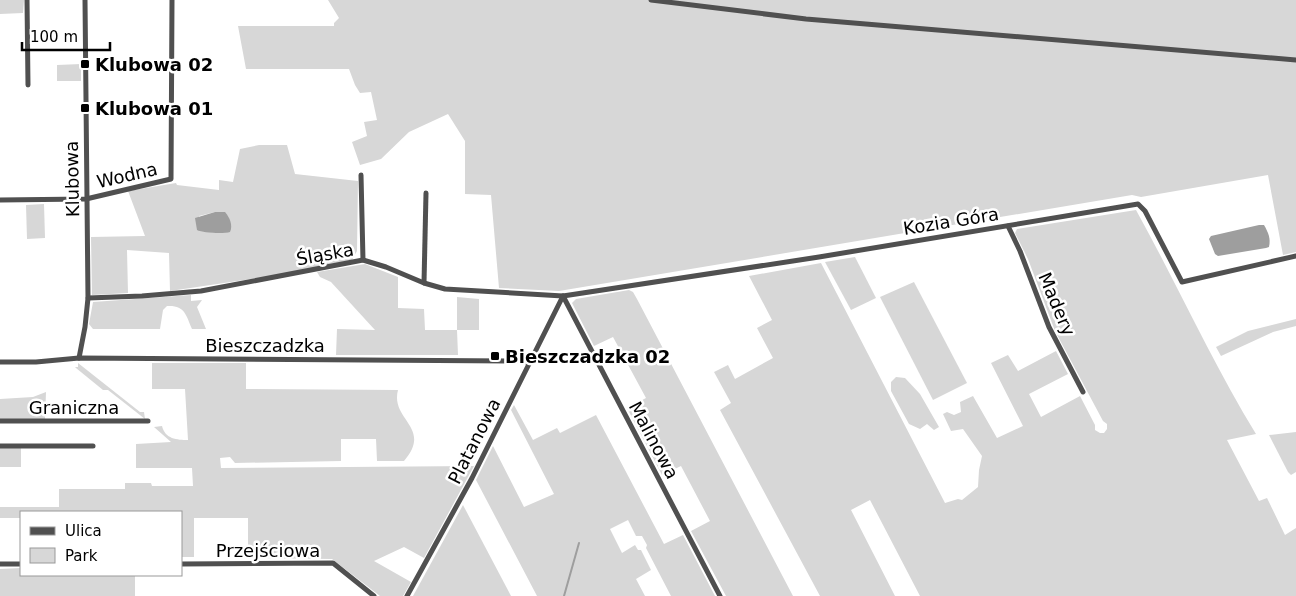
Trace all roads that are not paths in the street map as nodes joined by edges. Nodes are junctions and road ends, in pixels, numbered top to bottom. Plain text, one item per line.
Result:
1 (27, 0) edge
2 (84, 0) edge
3 (172, 0) edge
4 (651, 0) edge
5 (1296, 60) edge
6 (28, 85) dead end
7 (360, 175) dead end
8 (426, 193) dead end
9 (86, 199) junction
10 (0, 200) edge
11 (1008, 226) junction
12 (1296, 256) edge
13 (363, 260) junction
14 (424, 283) junction
15 (564, 296) junction
16 (88, 298) junction
17 (79, 358) junction
18 (0, 362) edge
19 (530, 363) junction
20 (1084, 392) dead end
21 (0, 421) edge
22 (148, 421) dead end
23 (0, 446) edge
24 (93, 446) dead end
25 (0, 564) edge
26 (20, 564) edge
27 (182, 564) edge
28 (374, 596) edge
29 (406, 596) edge
30 (720, 596) edge

1 - 6 street
2 - 9 street, Klubowa
3 - 9 street, Wodna
4 - 5 street
7 - 13 street
8 - 14 street
9 - 10 street, Wodna
9 - 16 street, Klubowa
11 - 12 street, Kozia Góra
11 - 15 street, Kozia Góra
11 - 20 street, Madery
13 - 14 street, Śląska
13 - 16 street, Śląska
14 - 15 street, Śląska
15 - 19 street, Platanowa
15 - 30 street, Malinowa
16 - 17 street, Klubowa
17 - 18 street, Bieszczadzka
17 - 19 street, Bieszczadzka
19 - 29 street, Platanowa
21 - 22 street, Graniczna
23 - 24 street
25 - 26 street
27 - 28 street, Przejściowa

